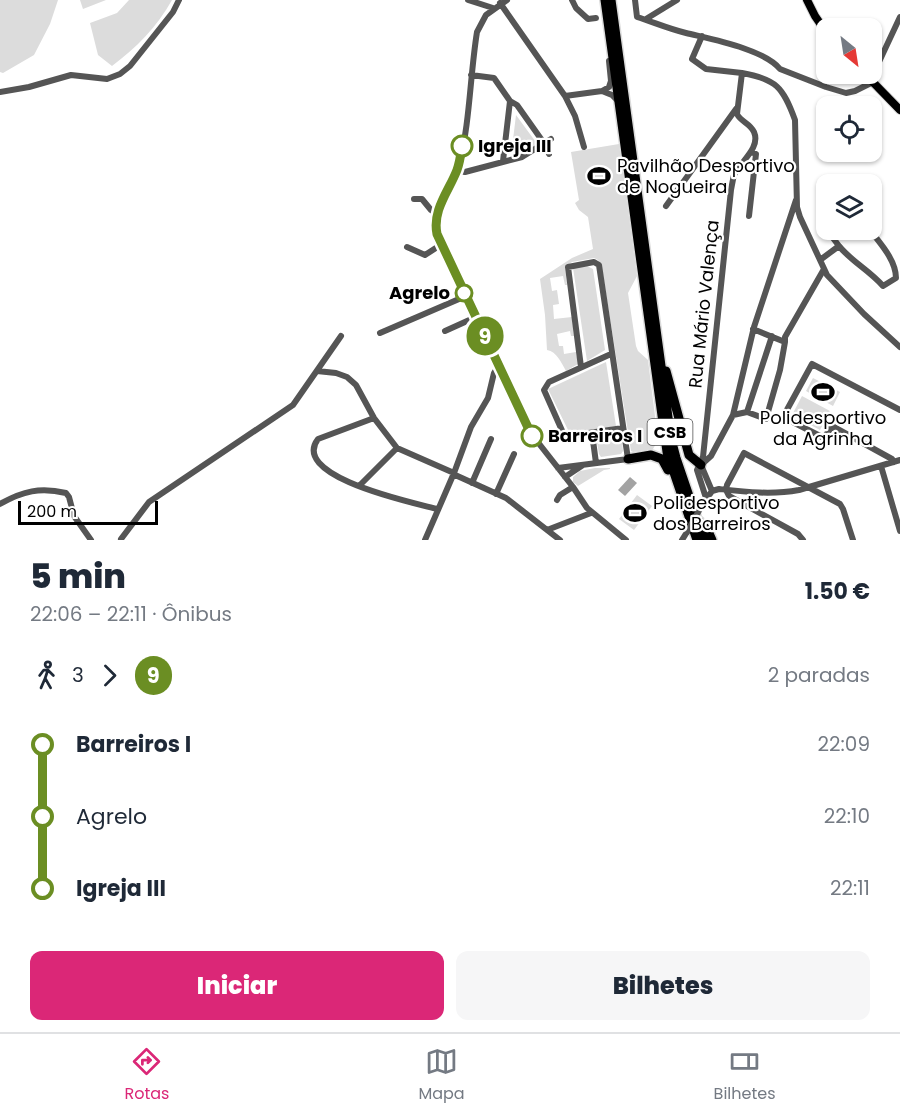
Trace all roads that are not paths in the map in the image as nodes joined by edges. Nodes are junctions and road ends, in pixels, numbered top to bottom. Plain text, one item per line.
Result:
1 (179, 0) edge
2 (468, 0) edge
3 (507, 0) edge
4 (572, 0) edge
5 (605, 0) edge
6 (611, 0) edge
7 (634, 0) edge
8 (677, 0) edge
9 (807, 0) edge
10 (500, 3) junction
11 (493, 8) junction
12 (900, 17) edge
13 (596, 18) dead end
14 (816, 18) edge
15 (646, 20) junction
16 (702, 36) junction
17 (613, 49) junction
18 (882, 54) edge
19 (780, 69) junction
20 (471, 75) junction
21 (742, 75) junction
22 (769, 80) junction
23 (816, 83) edge
24 (818, 84) edge
25 (863, 84) edge
26 (876, 84) edge
27 (602, 91) junction
28 (0, 93) edge
29 (565, 96) junction
30 (510, 101) junction
31 (618, 101) junction
32 (738, 107) junction
33 (900, 110) edge
34 (738, 118) junction
35 (721, 128) junction
36 (548, 141) junction
37 (584, 147) dead end
38 (751, 152) junction
39 (549, 154) dead end
40 (503, 161) junction
41 (457, 171) junction
42 (797, 195) junction
43 (414, 199) dead end
44 (666, 206) dead end
45 (437, 214) junction
46 (799, 214) junction
47 (749, 216) dead end
48 (790, 216) junction
49 (835, 240) edge
50 (878, 240) edge
51 (442, 244) junction
52 (839, 246) junction
53 (407, 247) dead end
54 (819, 260) junction
55 (824, 268) junction
56 (466, 296) junction
57 (476, 317) junction
58 (753, 328) junction
59 (445, 331) dead end
60 (380, 333) dead end
61 (341, 336) dead end
62 (772, 336) junction
63 (785, 342) junction
64 (900, 347) edge
65 (660, 352) junction
66 (612, 354) junction
67 (499, 365) junction
68 (581, 367) junction
69 (316, 371) junction
70 (502, 372) junction
71 (494, 377) junction
72 (660, 402) junction
73 (900, 410) edge
74 (747, 412) junction
75 (733, 415) junction
76 (374, 418) junction
77 (619, 428) junction
78 (592, 433) junction
79 (491, 439) dead end
80 (397, 448) junction
81 (514, 454) dead end
82 (651, 455) junction
83 (628, 459) junction
84 (897, 461) edge
85 (596, 463) junction
86 (584, 465) junction
87 (701, 465) junction
88 (881, 466) junction
89 (558, 468) junction
90 (453, 474) junction
91 (565, 477) junction
92 (472, 483) junction
93 (359, 486) junction
94 (573, 487) junction
95 (810, 487) junction
96 (726, 490) junction
97 (712, 491) junction
98 (681, 492) junction
99 (496, 494) junction
100 (706, 498) junction
101 (557, 500) dead end
102 (0, 504) edge
103 (437, 509) junction
104 (591, 513) junction
105 (696, 520) junction
106 (547, 530) junction
107 (900, 531) edge
108 (122, 539) edge
109 (91, 540) edge
110 (424, 540) edge
111 (560, 540) edge
112 (626, 540) edge
113 (682, 540) edge
114 (697, 540) edge
115 (704, 540) edge
116 (712, 540) edge
117 (803, 540) edge
118 (853, 540) edge

1 - 28 street
2 - 11 street
3 - 10 street
4 - 13 street
5 - 17 highway, CSB
6 - 17 highway, CSB
7 - 15 street
8 - 15 street
9 - 14 main road
10 - 11 street
10 - 29 street
11 - 20 street
12 - 18 street
15 - 16 street
16 - 19 street
16 - 21 street
17 - 27 street
17 - 31 highway, CSB
17 - 65 highway, CSB
19 - 22 street
19 - 23 street
20 - 30 street
20 - 41 street
21 - 22 street
21 - 32 street
22 - 42 street
24 - 25 street
26 - 33 main road
27 - 29 street
27 - 31 street
29 - 37 street
30 - 36 street
30 - 40 street
31 - 72 highway, CSB
32 - 34 street
32 - 35 street
34 - 35 street
34 - 38 street, Rua Mário Valença
35 - 44 street
36 - 39 street
36 - 40 street
38 - 47 street, Rua Mário Valença
38 - 87 street, Rua Mário Valença
40 - 41 street
41 - 45 street
42 - 46 street
42 - 48 street
43 - 45 street
45 - 51 street
46 - 48 street
46 - 54 street
48 - 58 street
49 - 52 street
50 - 52 street
51 - 53 street
51 - 56 street
52 - 54 street
54 - 55 street
55 - 63 street
55 - 64 street
56 - 57 street
56 - 60 street
57 - 59 street
57 - 67 street
58 - 62 street
58 - 75 street
61 - 69 street
62 - 63 street
62 - 74 street
63 - 74 street
65 - 87 highway
65 - 115 highway, CSB
66 - 68 street
66 - 68 street
66 - 77 street
67 - 70 street
67 - 71 street
68 - 78 street
69 - 76 street
69 - 108 street
70 - 71 street
70 - 89 street
71 - 90 street
72 - 82 highway
72 - 98 highway, CSB
73 - 84 street
74 - 75 street
75 - 87 street
76 - 80 street
76 - 93 street
77 - 78 street
77 - 83 street
78 - 85 street
79 - 92 street
80 - 90 street
80 - 93 street
81 - 99 street
82 - 83 highway
82 - 98 highway
83 - 85 street
84 - 88 street
85 - 86 street
86 - 89 street
86 - 91 street
87 - 97 street
87 - 100 street, Rua Mário Valença
88 - 95 street
88 - 107 street
89 - 91 street
90 - 92 street
90 - 103 street
91 - 94 street
92 - 99 street
93 - 103 street
94 - 101 street
94 - 104 street
95 - 96 street
95 - 96 street
95 - 118 street
96 - 97 street
96 - 117 street
97 - 100 street
98 - 114 highway
99 - 106 street
100 - 105 street, bridge
102 - 109 street
103 - 110 street
104 - 106 street
104 - 112 street
105 - 113 street, bridge
105 - 116 highway
106 - 111 street

